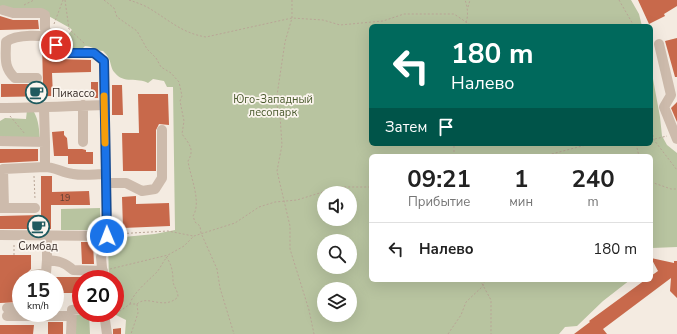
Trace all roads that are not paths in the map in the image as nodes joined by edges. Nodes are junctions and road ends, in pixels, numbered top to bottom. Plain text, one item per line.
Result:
1 (3, 10) dead end
2 (49, 36) junction
3 (659, 44) dead end
4 (37, 78) dead end
5 (83, 105) junction
6 (105, 105) junction
7 (3, 108) edge
8 (44, 108) junction
9 (162, 130) dead end
10 (677, 139) edge
11 (0, 142) edge
12 (45, 142) junction
13 (83, 142) dead end
14 (45, 168) junction
15 (106, 179) junction
16 (35, 206) road end
17 (2, 208) edge
18 (0, 235) edge
19 (47, 236) junction
20 (107, 236) junction
21 (47, 260) junction
22 (46, 270) edge
23 (73, 270) edge
24 (102, 270) edge
25 (73, 322) edge
26 (108, 322) edge
27 (71, 334) edge
28 (107, 334) edge

1 - 2 lane
2 - 4 lane
2 - 6 lane
3 - 10 lane
5 - 6 lane
5 - 8 lane
5 - 13 lane
6 - 15 lane
7 - 8 lane
8 - 12 lane
9 - 15 lane
11 - 12 lane
12 - 14 lane
14 - 15 lane
14 - 17 lane
15 - 20 lane
16 - 17 lane
18 - 19 lane
19 - 20 lane
19 - 21 lane
20 - 24 lane
21 - 22 lane
21 - 23 lane
25 - 27 lane
26 - 28 lane

